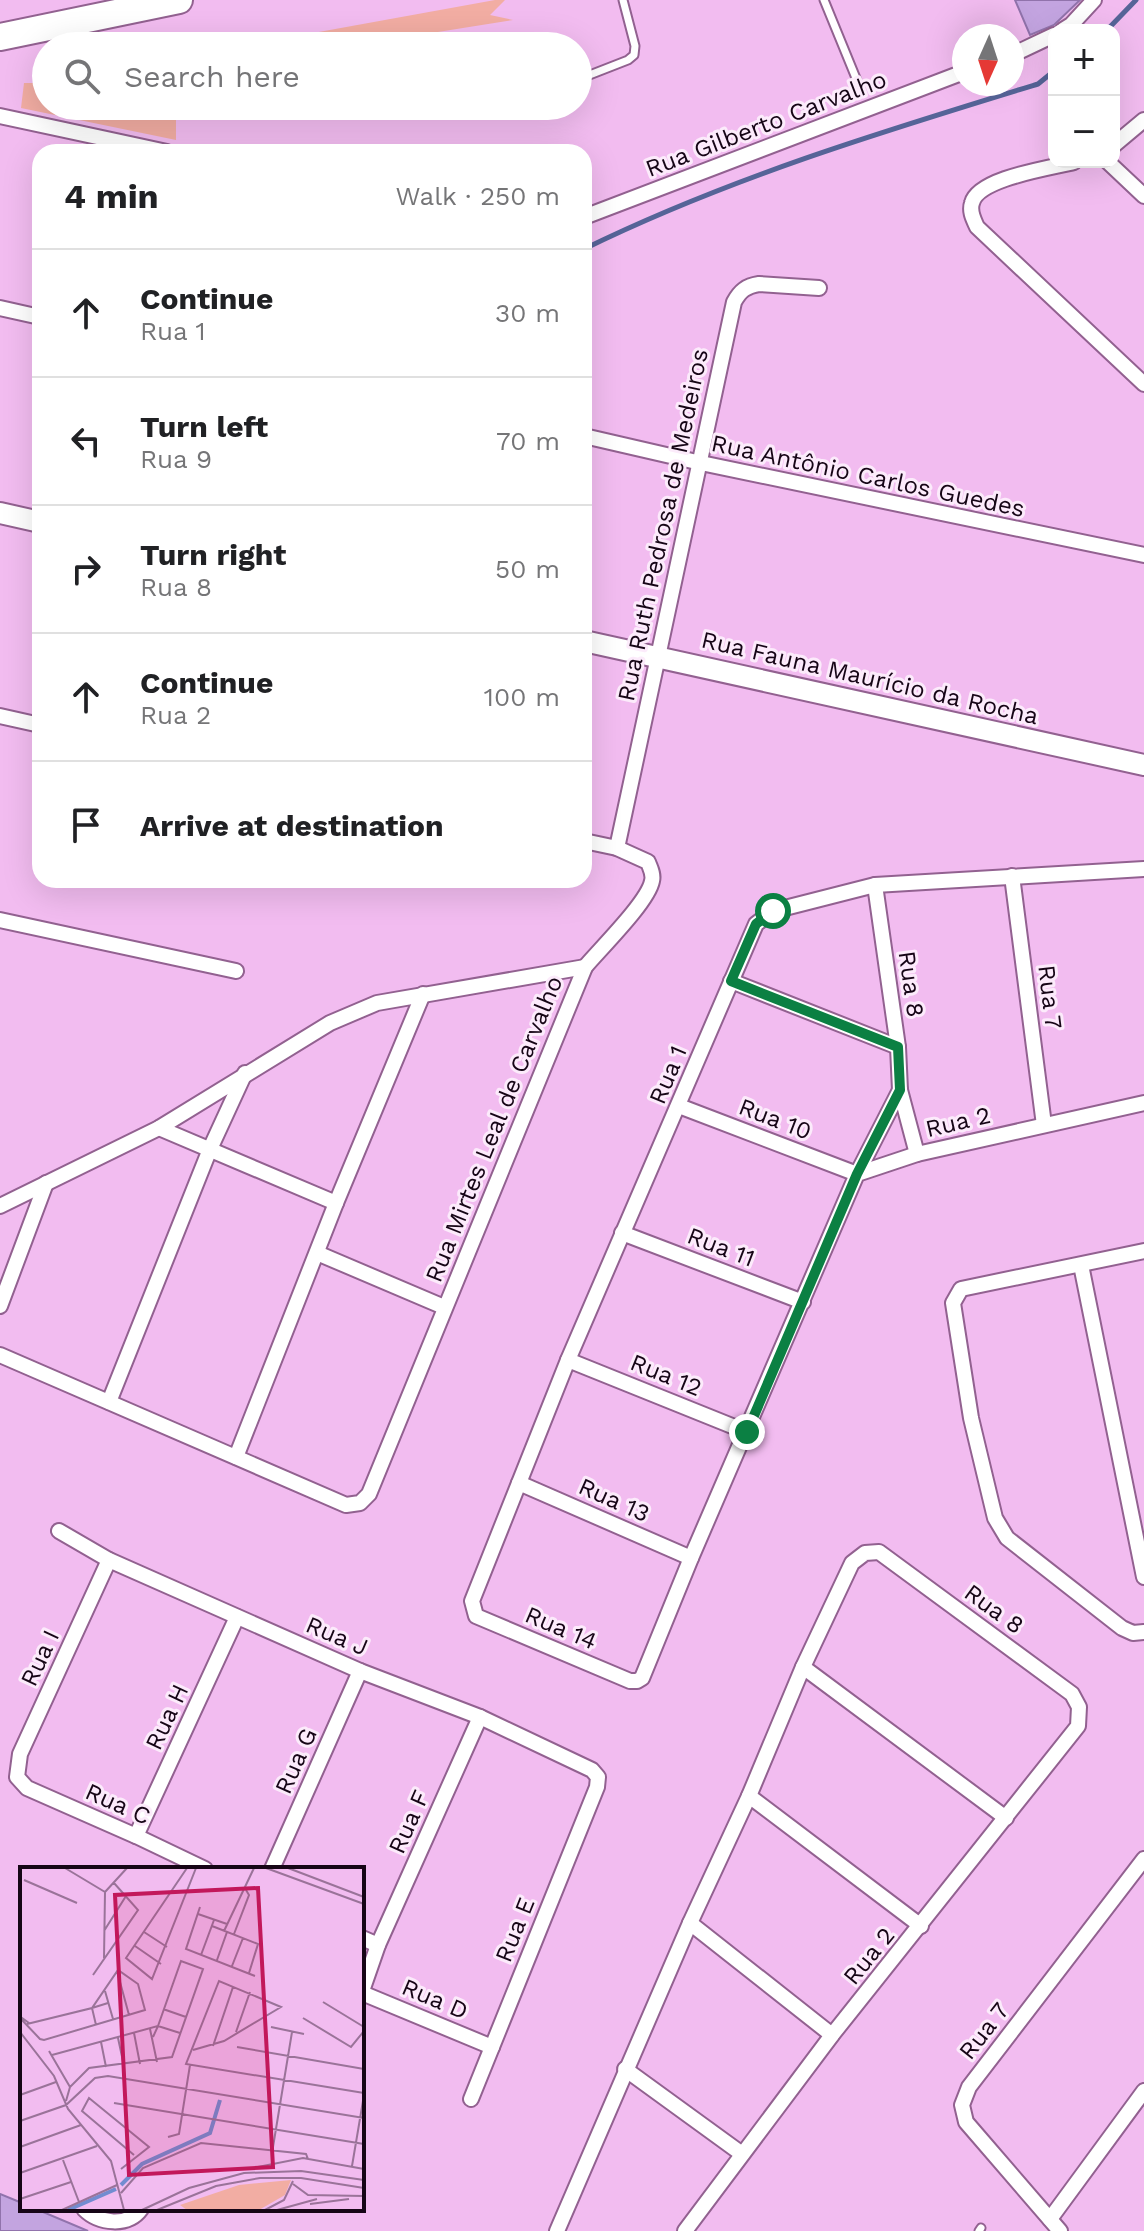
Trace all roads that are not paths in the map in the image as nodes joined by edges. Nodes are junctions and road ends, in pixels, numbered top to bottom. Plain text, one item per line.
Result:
1 (179, 0) edge
2 (623, 0) edge
3 (824, 0) edge
4 (1094, 0) edge
5 (1072, 24) edge
6 (0, 37) edge
7 (1048, 38) edge
8 (1024, 49) edge
9 (592, 74) edge
10 (952, 77) edge
11 (858, 83) dead end
12 (0, 116) edge
13 (1144, 120) edge
14 (1120, 140) edge
15 (130, 144) edge
16 (1049, 168) edge
17 (1114, 168) edge
18 (1144, 196) edge
19 (592, 214) edge
20 (819, 288) dead end
21 (0, 308) edge
22 (32, 315) edge
23 (1144, 384) edge
24 (592, 438) edge
25 (701, 463) junction
26 (0, 513) edge
27 (32, 520) edge
28 (1144, 555) edge
29 (592, 643) edge
30 (657, 657) junction
31 (0, 716) edge
32 (32, 723) edge
33 (1144, 765) edge
34 (592, 843) edge
35 (617, 848) junction
36 (1143, 872) edge
37 (1012, 876) junction
38 (875, 885) junction
39 (0, 920) edge
40 (585, 967) junction
41 (236, 971) dead end
42 (731, 981) junction
43 (423, 994) junction
44 (898, 1047) junction
45 (245, 1073) junction
46 (900, 1090) junction
47 (1144, 1103) edge
48 (679, 1106) junction
49 (1044, 1125) junction
50 (159, 1128) junction
51 (210, 1149) junction
52 (917, 1154) junction
53 (857, 1174) junction
54 (46, 1183) junction
55 (336, 1203) junction
56 (0, 1206) edge
57 (622, 1233) junction
58 (1144, 1251) edge
59 (317, 1253) junction
60 (1081, 1265) junction
61 (803, 1302) junction
62 (0, 1306) edge
63 (444, 1307) junction
64 (0, 1355) edge
65 (568, 1360) junction
66 (109, 1402) junction
67 (747, 1432) junction
68 (236, 1457) junction
69 (519, 1483) junction
70 (59, 1531) dead end
71 (691, 1558) junction
72 (109, 1560) junction
73 (1142, 1561) edge
74 (1144, 1577) edge
75 (472, 1610) joint
76 (237, 1617) junction
77 (1144, 1632) edge
78 (803, 1667) junction
79 (360, 1671) junction
80 (1079, 1707) joint
81 (480, 1717) junction
82 (17, 1777) joint
83 (598, 1777) joint
84 (749, 1796) junction
85 (1006, 1818) junction
86 (136, 1836) junction
87 (1144, 1859) edge
88 (201, 1867) edge
89 (273, 1867) edge
90 (690, 1923) junction
91 (921, 1926) junction
92 (364, 1939) edge
93 (378, 1945) junction
94 (364, 1986) edge
95 (364, 1993) edge
96 (832, 2035) junction
97 (492, 2047) junction
98 (625, 2069) junction
99 (1144, 2091) edge
100 (471, 2099) dead end
101 (742, 2154) junction
102 (140, 2211) edge
103 (1050, 2219) junction
104 (97, 2225) edge
105 (557, 2231) edge
106 (685, 2231) edge
107 (1060, 2231) edge

1 - 6 highway
2 - 9 lane
3 - 11 lane
4 - 5 street
7 - 8 street
10 - 19 street, Rua Gilberto Carvalho
12 - 15 street
13 - 14 street
16 - 23 street
17 - 18 street
20 - 25 street, Rua Ruth Pedrosa de Medeiros
21 - 22 street
24 - 25 street, Rua Antônio Carlos Guedes
25 - 28 street, Rua Antônio Carlos Guedes
25 - 30 street, Rua Ruth Pedrosa de Medeiros
26 - 27 street
29 - 30 street, Rua Fauna Maurício da Rocha
30 - 33 street, Rua Fauna Maurício da Rocha
30 - 35 street, Rua Ruth Pedrosa de Medeiros
31 - 32 street
34 - 35 street
35 - 40 street, Rua Mirtes Leal de Carvalho
36 - 37 street, Rua 1
37 - 38 street, Rua 1
37 - 49 street, Rua 7
38 - 42 street, Rua 1
38 - 44 street, Rua 8
39 - 41 street
40 - 43 street, Rua Mirtes Leal de Carvalho
40 - 63 street, Rua Mirtes Leal de Carvalho
42 - 44 street
42 - 48 street, Rua 1
43 - 45 street, Rua Mirtes Leal de Carvalho
43 - 55 street
44 - 46 street, Rua 8
45 - 50 street, Rua Mirtes Leal de Carvalho
45 - 51 street
46 - 52 street, Rua 8
46 - 53 street, Rua 8
47 - 49 street, Rua 2
48 - 53 street, Rua 10
48 - 57 street, Rua 1
49 - 52 street, Rua 2
50 - 51 street
50 - 54 street, Rua Mirtes Leal de Carvalho
51 - 55 street
51 - 66 street
52 - 53 street, Rua 2
53 - 61 street
54 - 56 street, Rua Mirtes Leal de Carvalho
54 - 62 street
55 - 59 street
57 - 61 street, Rua 11
57 - 65 street, Rua 1
58 - 60 street
59 - 63 street, Rua Mirtes Leal de Carvalho
59 - 68 street
60 - 73 street
60 - 77 street
61 - 67 street
63 - 68 street, Rua Mirtes Leal de Carvalho
64 - 66 street, Rua Mirtes Leal de Carvalho
65 - 67 street, Rua 12
65 - 69 street, Rua 1
66 - 68 street, Rua Mirtes Leal de Carvalho
67 - 71 street
69 - 71 street, Rua 13
69 - 75 street, Rua 1
70 - 72 street, Rua J
71 - 75 street, Rua 14
72 - 76 street, Rua J
72 - 82 street, Rua I
73 - 74 street
76 - 79 street, Rua J
76 - 86 street, Rua H
78 - 80 street, Rua 8
78 - 84 street
78 - 85 street
79 - 81 street, Rua J
79 - 89 street, Rua G
80 - 85 street, Rua 2
81 - 83 street, Rua J
81 - 93 street, Rua F
82 - 86 street, Rua C
83 - 97 street, Rua E
84 - 90 street
84 - 91 street
85 - 91 street, Rua 2
86 - 88 street, Rua C
87 - 103 street, Rua 7
90 - 96 street
90 - 98 street
91 - 96 street, Rua 2
92 - 93 street
93 - 94 street, Rua F
95 - 97 street, Rua D
96 - 101 street, Rua 2
97 - 100 street, Rua E
98 - 101 street
98 - 105 street
99 - 103 street
101 - 106 street, Rua 2
102 - 104 street
103 - 107 street, Rua 7

